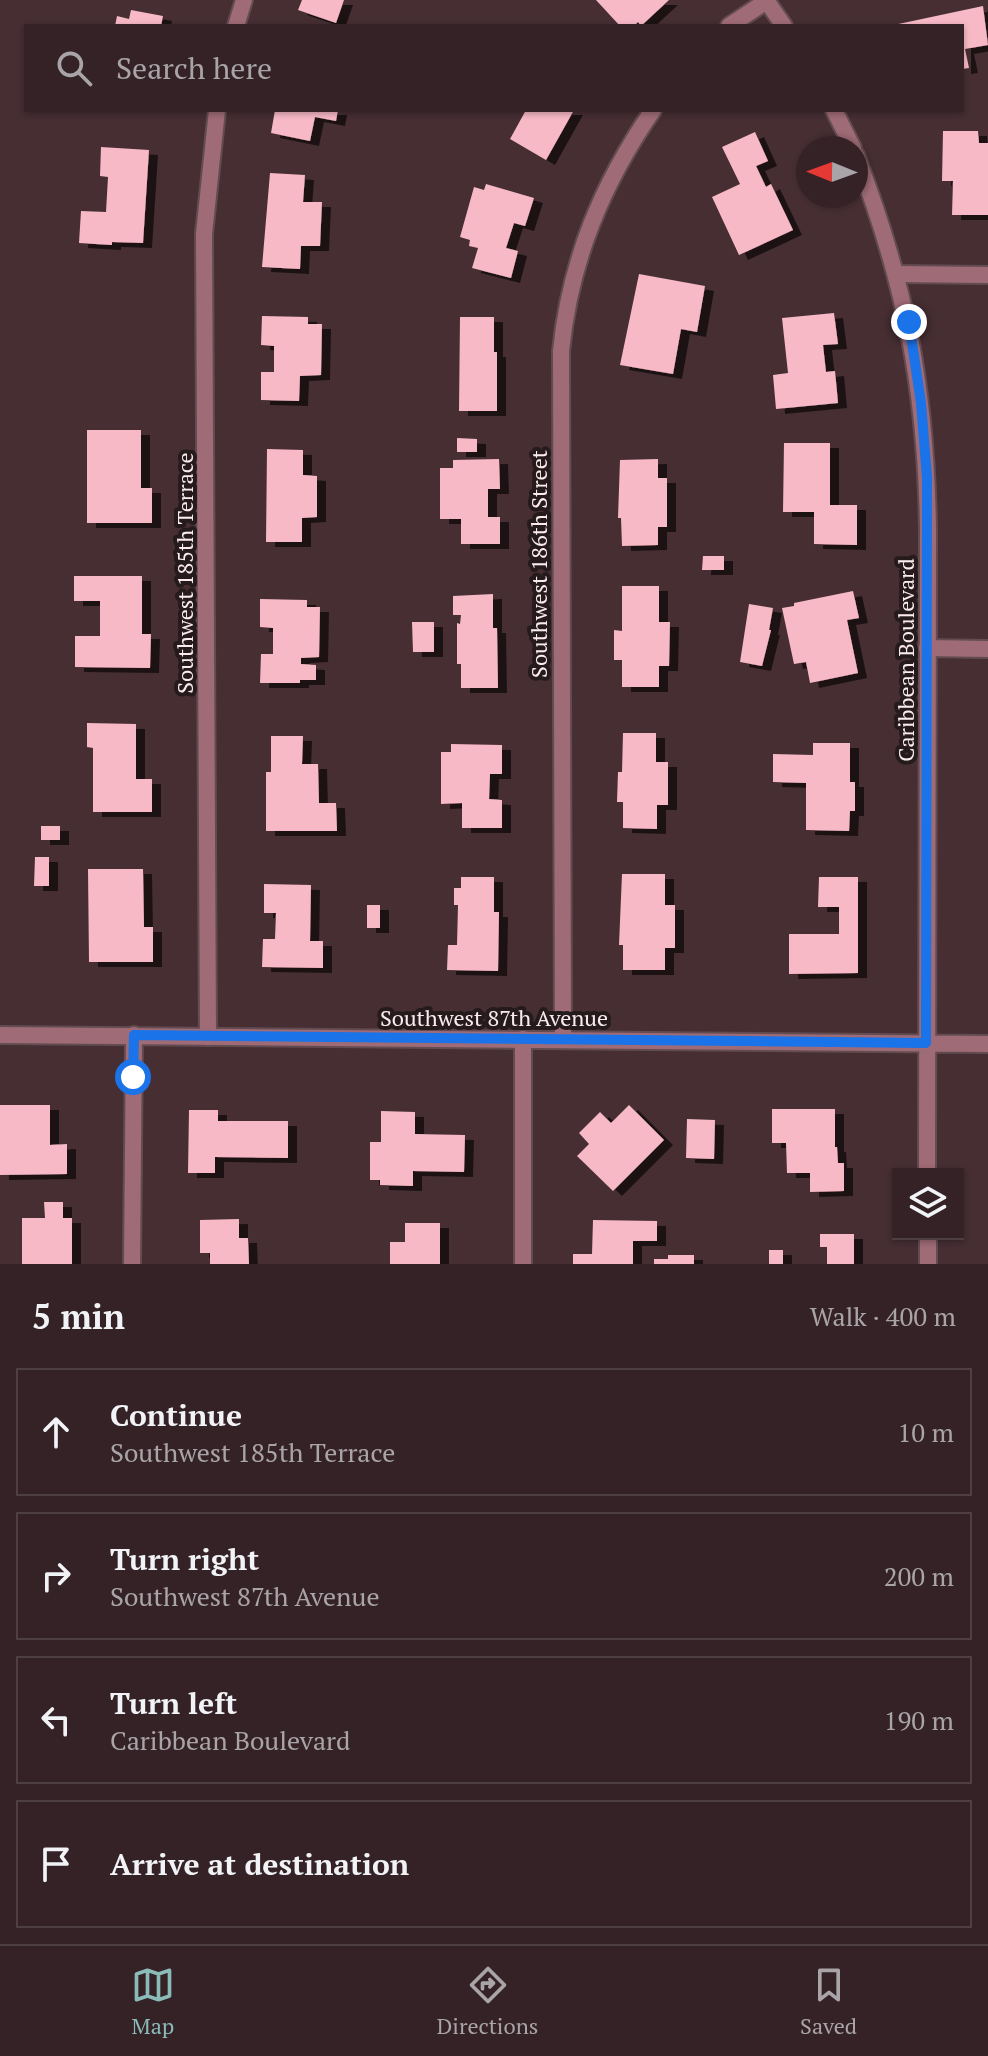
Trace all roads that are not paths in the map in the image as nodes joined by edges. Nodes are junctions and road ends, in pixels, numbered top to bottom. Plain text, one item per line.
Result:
1 (244, 0) edge
2 (767, 0) edge
3 (237, 24) edge
4 (732, 24) edge
5 (783, 24) edge
6 (217, 112) edge
7 (652, 112) edge
8 (835, 112) edge
9 (847, 136) edge
10 (868, 188) edge
11 (896, 274) junction
12 (988, 275) edge
13 (927, 648) junction
14 (988, 649) edge
15 (0, 1035) edge
16 (134, 1035) junction
17 (208, 1037) junction
18 (523, 1039) junction
19 (563, 1039) junction
20 (926, 1043) junction
21 (988, 1044) edge
22 (927, 1168) edge
23 (928, 1240) edge
24 (132, 1264) edge
25 (523, 1264) edge
26 (928, 1264) edge

1 - 3 street
2 - 4 street
2 - 5 street
6 - 17 street, Southwest 185th Terrace
7 - 19 street, Southwest 186th Street
8 - 9 street
10 - 11 street, Caribbean Boulevard
11 - 12 street
11 - 13 street, Caribbean Boulevard
13 - 14 street
13 - 20 street, Caribbean Boulevard
15 - 16 street, Southwest 87th Avenue
16 - 17 street, Southwest 87th Avenue
16 - 24 street
17 - 18 street, Southwest 87th Avenue
18 - 19 street, Southwest 87th Avenue
18 - 25 street
19 - 20 street, Southwest 87th Avenue
20 - 21 street, Southwest 87th Avenue
20 - 22 street, Caribbean Boulevard
23 - 26 street

